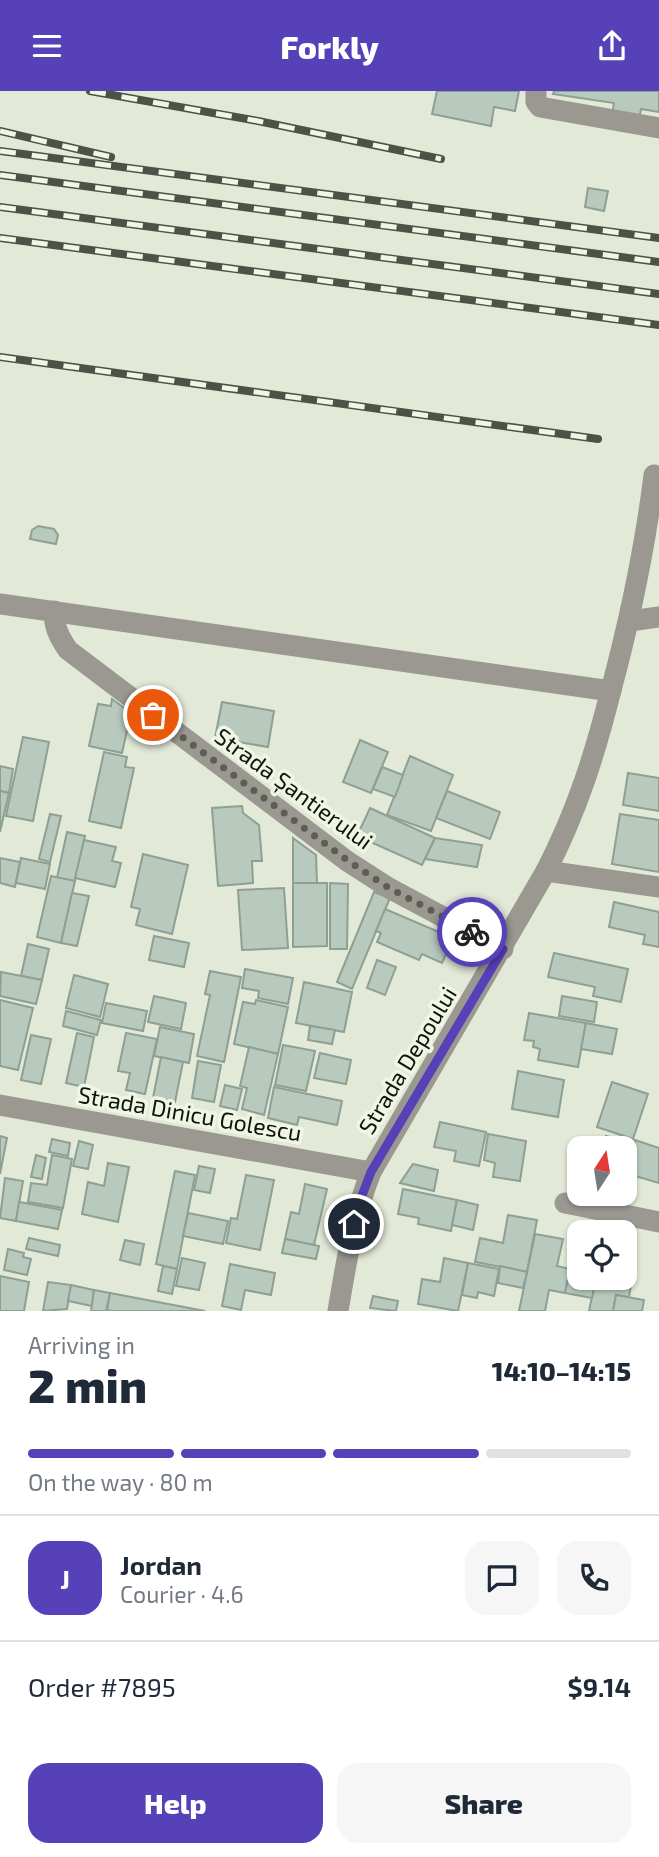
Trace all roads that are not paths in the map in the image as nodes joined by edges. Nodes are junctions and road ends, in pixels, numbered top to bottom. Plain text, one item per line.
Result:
1 (536, 91) edge
2 (659, 128) edge
3 (654, 475) dead end
4 (0, 604) edge
5 (54, 611) junction
6 (659, 617) edge
7 (630, 621) junction
8 (611, 691) junction
9 (547, 871) junction
10 (659, 887) edge
11 (503, 949) junction
12 (0, 1105) edge
13 (371, 1172) junction
14 (565, 1203) dead end
15 (659, 1222) edge
16 (338, 1311) edge

1 - 2 street
3 - 7 street, Strada Depoului
4 - 5 street
5 - 8 street
5 - 11 street, Strada Șantierului
6 - 7 street
7 - 8 street, Strada Depoului
8 - 9 street, Strada Depoului
9 - 10 street
9 - 11 street, Strada Depoului
11 - 13 street, Strada Depoului
12 - 13 street, Strada Dinicu Golescu
13 - 16 street, Strada Depoului
14 - 15 street

